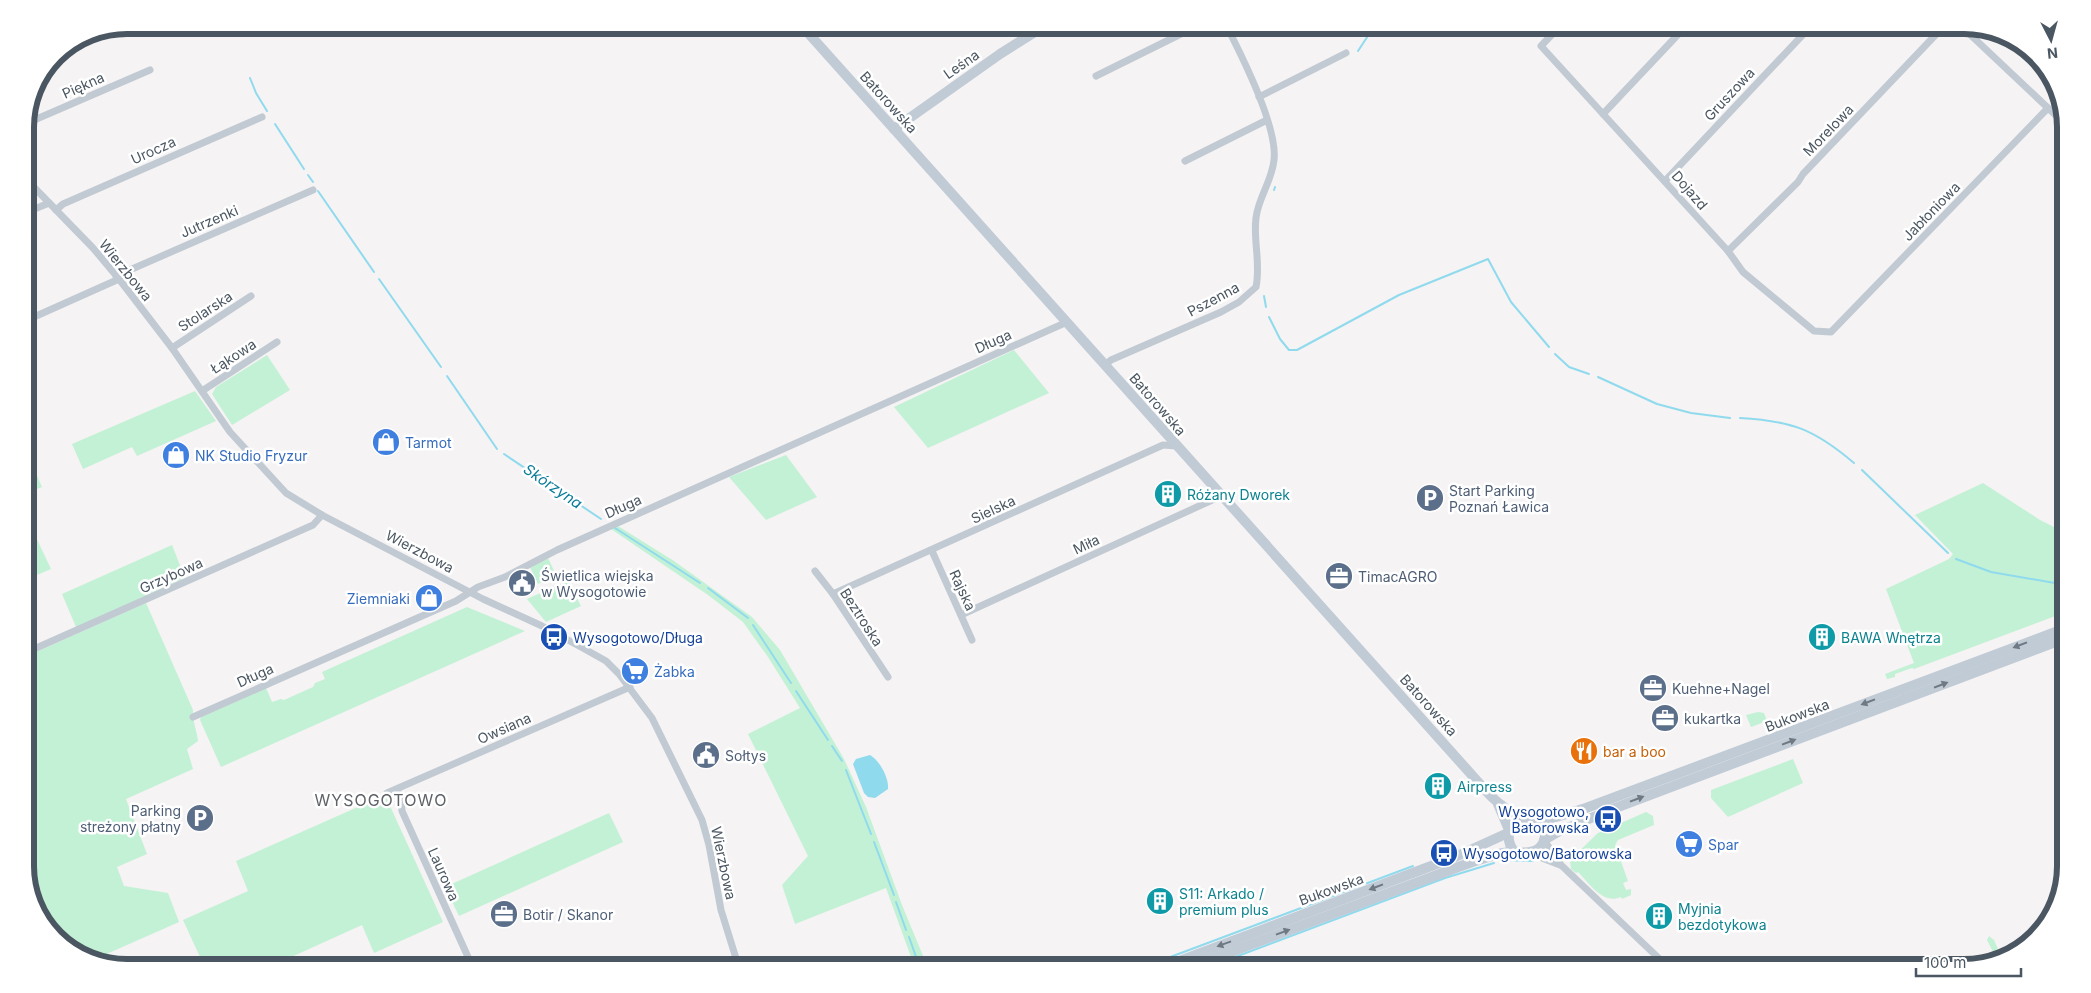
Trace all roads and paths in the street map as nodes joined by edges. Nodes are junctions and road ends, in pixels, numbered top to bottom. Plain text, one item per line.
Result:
1 (1032, 34) edge
2 (1181, 34) edge
3 (1230, 34) edge
4 (1553, 34) edge
5 (1679, 34) edge
6 (1804, 34) edge
7 (1936, 34) edge
8 (1970, 34) edge
9 (810, 35) edge
10 (1346, 53) dead end
11 (150, 70) dead end
12 (1096, 76) dead end
13 (1259, 97) junction
14 (2048, 108) junction
15 (1603, 114) junction
16 (262, 116) dead end
17 (2056, 116) edge
18 (34, 120) edge
19 (1267, 120) junction
20 (894, 129) junction
21 (1185, 161) dead end
22 (1665, 181) junction
23 (34, 187) edge
24 (313, 190) dead end
25 (49, 203) junction
26 (34, 209) edge
27 (56, 210) junction
28 (1728, 251) junction
29 (117, 277) junction
30 (251, 296) dead end
31 (34, 317) edge
32 (1067, 322) junction
33 (1831, 332) joint
34 (277, 342) dead end
35 (172, 348) junction
36 (1105, 365) junction
37 (202, 391) junction
38 (1166, 434) junction
39 (1163, 445) junction
40 (1177, 446) junction
41 (1221, 496) junction
42 (322, 515) junction
43 (932, 551) junction
44 (815, 571) dead end
45 (470, 592) junction
46 (833, 594) junction
47 (961, 615) junction
48 (2057, 631) edge
49 (972, 640) dead end
50 (2057, 641) edge
51 (34, 649) edge
52 (888, 677) dead end
53 (630, 687) junction
54 (192, 717) dead end
55 (396, 789) junction
56 (387, 793) dead end
57 (1496, 801) junction
58 (1531, 818) junction
59 (1510, 832) junction
60 (1544, 840) junction
61 (1514, 852) junction
62 (1529, 853) junction
63 (1560, 865) junction
64 (469, 959) edge
65 (736, 959) edge
66 (1185, 959) edge
67 (1212, 959) edge
68 (1659, 959) edge

1 - 20 main road, Leśna
2 - 12 street
3 - 13 street, Pszenna
4 - 15 street, Dojazd
5 - 15 street
6 - 22 street, Gruszowa
7 - 28 street, Morelowa
8 - 14 street
9 - 20 main road, Batorowska
10 - 13 street
11 - 18 street, Piękna
13 - 19 street, Pszenna
14 - 17 street
14 - 33 street, Jabłoniowa
15 - 22 street, Dojazd
16 - 27 street, Urocza
19 - 21 street
19 - 36 street, Pszenna
20 - 32 main road, Batorowska
22 - 28 street, Dojazd
23 - 25 street, Wierzbowa
24 - 29 street, Jutrzenki
25 - 26 street
25 - 27 street, Wierzbowa
27 - 29 street, Wierzbowa
28 - 33 street, Dojazd
29 - 31 street, Jutrzenki
29 - 35 street, Wierzbowa
30 - 35 street, Stolarska
32 - 36 main road, Batorowska
32 - 45 street, Długa
34 - 37 street, Łąkowa
35 - 37 street, Wierzbowa
36 - 38 main road, Batorowska
37 - 42 street, Wierzbowa
38 - 39 street
38 - 40 main road, Batorowska
39 - 40 street, Sielska
39 - 43 street, Sielska
40 - 41 main road, Batorowska
41 - 47 street, Miła
41 - 57 main road, Batorowska
42 - 45 street, Wierzbowa
42 - 51 street, Grzybowa
43 - 46 street, Sielska
43 - 47 street, Rajska
44 - 46 street, Beztroska
45 - 53 street, Wierzbowa
45 - 54 street, Długa
46 - 52 street, Beztroska
47 - 49 street, Rajska
48 -> 58 main road, Bukowska
60 -> 50 main road, Bukowska
53 - 55 street, Owsiana
53 - 65 street, Wierzbowa
55 - 56 street, Owsiana
55 - 64 street, Laurowa
57 - 58 main road, Batorowska
57 - 59 main road, Batorowska
58 - 59 main road
58 - 60 main road
59 - 61 main road
59 -> 66 main road, Bukowska
60 - 62 main road
60 - 63 street
61 - 62 main road
67 -> 61 main road, Bukowska
62 - 63 street
63 - 68 street

